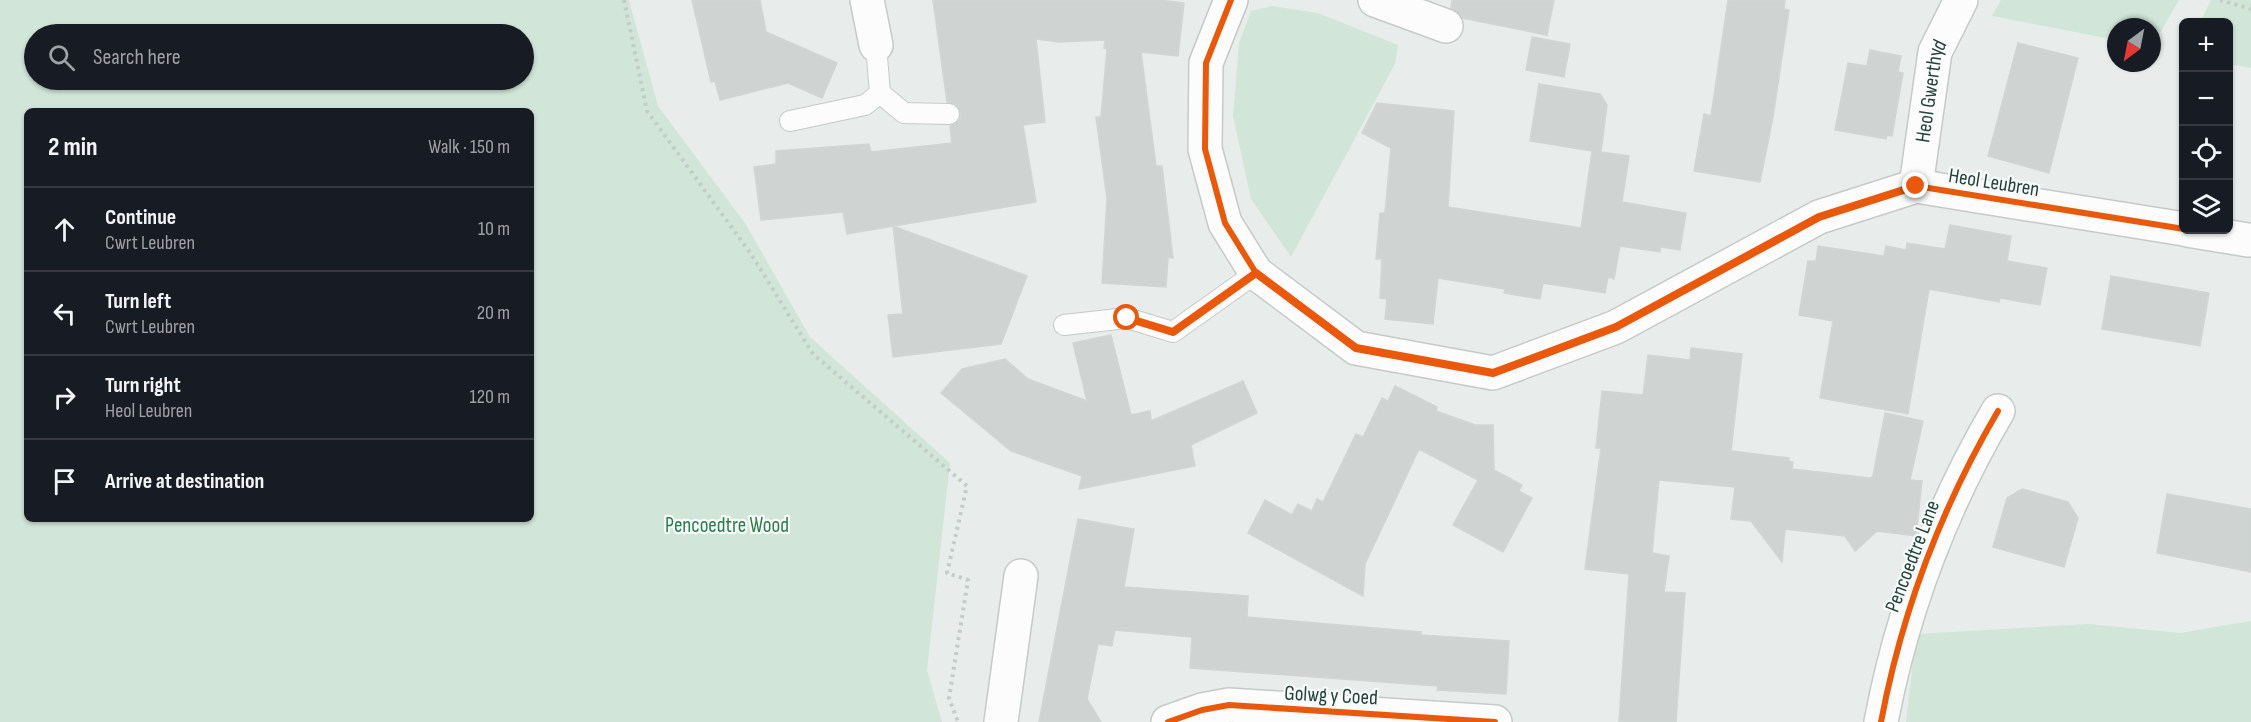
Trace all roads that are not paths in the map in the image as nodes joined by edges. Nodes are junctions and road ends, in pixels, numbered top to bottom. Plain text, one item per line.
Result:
1 (867, 0) edge
2 (1231, 0) edge
3 (1961, 0) edge
4 (1392, 3) edge
5 (1446, 26) dead end
6 (876, 45) joint
7 (880, 93) junction
8 (949, 114) dead end
9 (790, 120) dead end
10 (1916, 186) junction
11 (2179, 228) edge
12 (2214, 234) edge
13 (2248, 240) dead end
14 (1256, 273) junction
15 (1064, 325) dead end
16 (1998, 411) dead end
17 (1021, 576) dead end
18 (1001, 722) edge
19 (1168, 722) edge
20 (1495, 722) edge
21 (1881, 722) edge

1 - 6 street
2 - 14 street, Heol Leubren
3 - 10 street, Heol Gwerthyd
4 - 5 street
6 - 7 lane
7 - 8 lane
7 - 9 lane
10 - 11 street, Heol Leubren
10 - 14 street, Heol Leubren
12 - 13 street, Heol Leubren
14 - 15 lane
16 - 21 street, Pencoedtre Lane
17 - 18 street
19 - 20 street, Golwg y Coed

